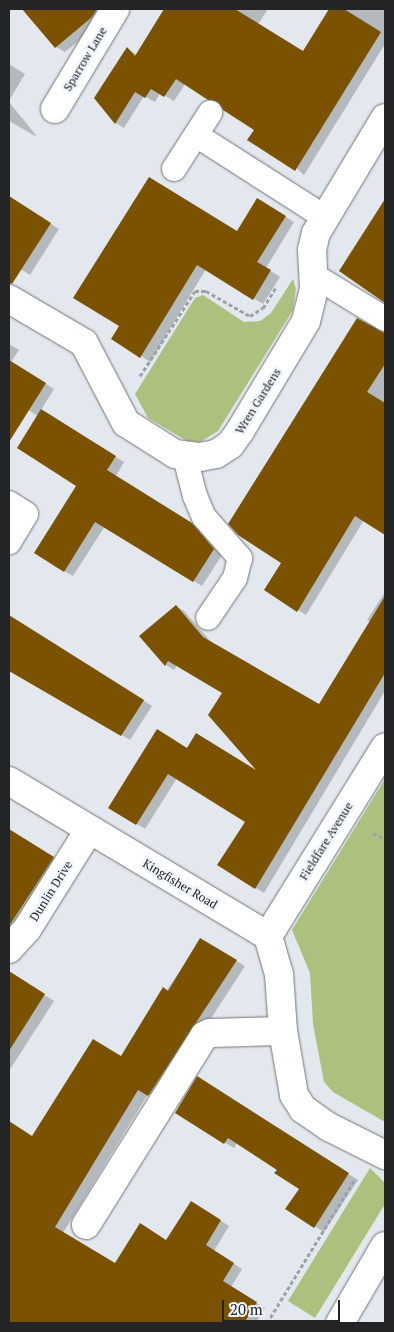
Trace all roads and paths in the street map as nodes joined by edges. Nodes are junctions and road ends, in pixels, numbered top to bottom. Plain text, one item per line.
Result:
1 (115, 9) edge
2 (55, 109) dead end
3 (210, 113) dead end
4 (385, 118) edge
5 (196, 135) junction
6 (174, 169) dead end
7 (326, 218) junction
8 (312, 263) junction
9 (9, 299) edge
10 (385, 319) edge
11 (119, 411) junction
12 (185, 457) junction
13 (9, 503) edge
14 (9, 542) edge
15 (208, 618) dead end
16 (385, 747) edge
17 (9, 781) edge
18 (89, 830) junction
19 (268, 936) junction
20 (9, 950) edge
21 (283, 1031) junction
22 (379, 1151) edge
23 (86, 1225) dead end
24 (385, 1246) edge
25 (267, 1323) edge
26 (340, 1323) edge

1 - 2 street, Sparrow Lane
3 - 5 lane
4 - 7 street, Wren Gardens
5 - 6 lane
5 - 7 lane
7 - 8 street, Wren Gardens
8 - 10 lane
8 - 11 path
8 - 12 street, Wren Gardens
9 - 11 street
11 - 12 street
12 - 15 lane
13 - 14 lane
16 - 19 street, Fieldfare Avenue
17 - 18 street, Kingfisher Road
18 - 19 street, Kingfisher Road
18 - 20 street, Dunlin Drive
19 - 21 street
21 - 22 street
21 - 23 street
22 - 25 path
24 - 26 street

